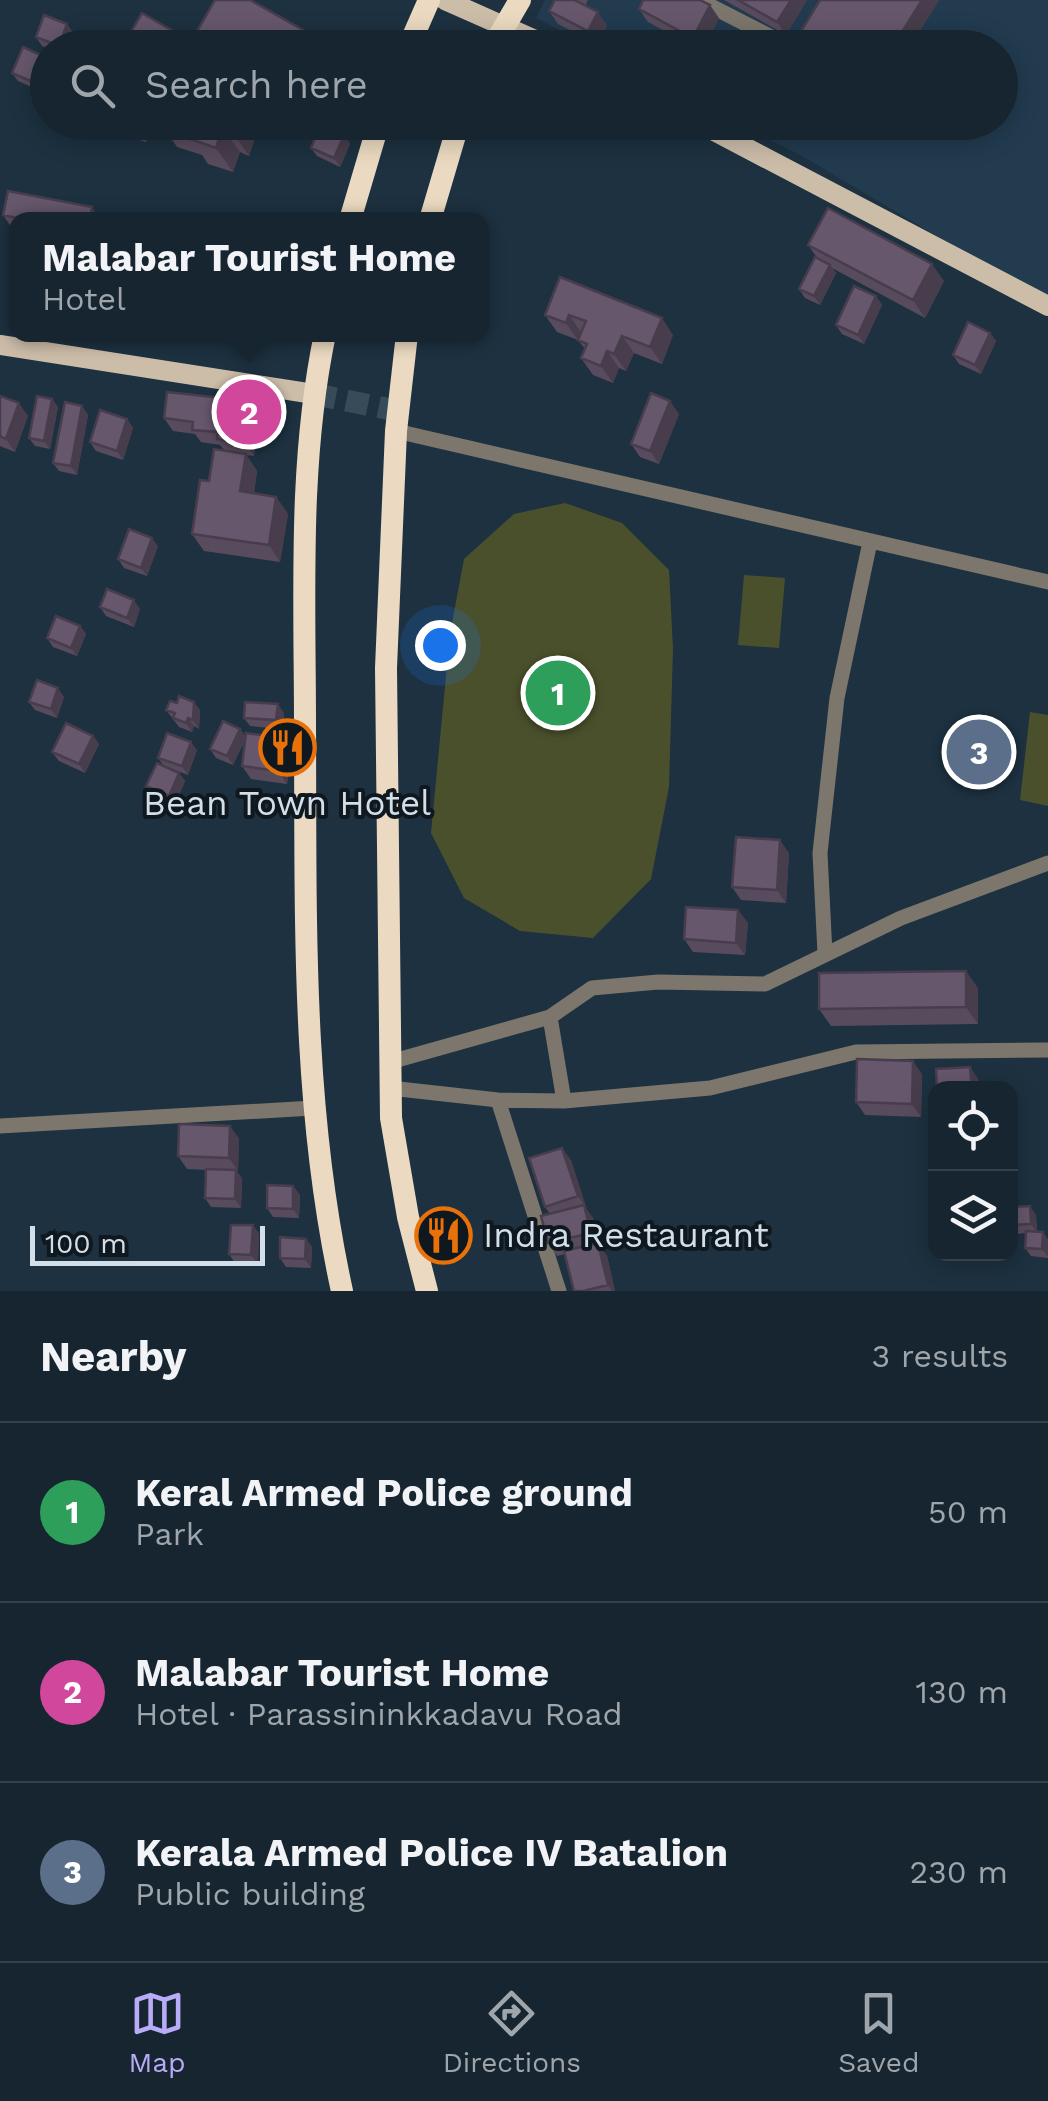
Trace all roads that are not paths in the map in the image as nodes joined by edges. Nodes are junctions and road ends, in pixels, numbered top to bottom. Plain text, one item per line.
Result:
1 (429, 0) edge
2 (445, 0) edge
3 (520, 0) edge
4 (699, 0) edge
5 (505, 24) junction
6 (416, 30) edge
7 (502, 30) edge
8 (517, 30) edge
9 (758, 30) edge
10 (374, 140) edge
11 (454, 140) edge
12 (731, 140) edge
13 (352, 212) edge
14 (432, 212) edge
15 (1048, 306) edge
16 (324, 342) edge
17 (406, 342) edge
18 (0, 345) edge
19 (314, 394) junction
20 (396, 431) junction
21 (870, 542) junction
22 (1048, 582) edge
23 (1048, 863) edge
24 (825, 954) junction
25 (550, 1017) junction
26 (1048, 1050) edge
27 (390, 1062) junction
28 (390, 1088) junction
29 (498, 1100) junction
30 (564, 1102) junction
31 (313, 1108) junction
32 (0, 1126) edge
33 (342, 1291) edge
34 (427, 1291) edge
35 (559, 1291) edge

1 - 6 highway
2 - 5 main road
3 - 5 highway
4 - 9 street
5 - 7 highway
5 - 8 main road
10 - 13 highway
11 - 14 highway
12 - 15 main road
16 - 19 highway
17 - 20 highway
18 - 19 main road
19 - 31 highway
20 - 21 street
20 - 27 highway
21 - 22 street
21 - 24 street
23 - 24 street
24 - 25 street
25 - 27 street
25 - 30 street
26 - 30 street
27 - 28 highway
28 - 29 street
28 - 34 highway
29 - 30 street
29 - 35 street
31 - 32 street
31 - 33 highway

